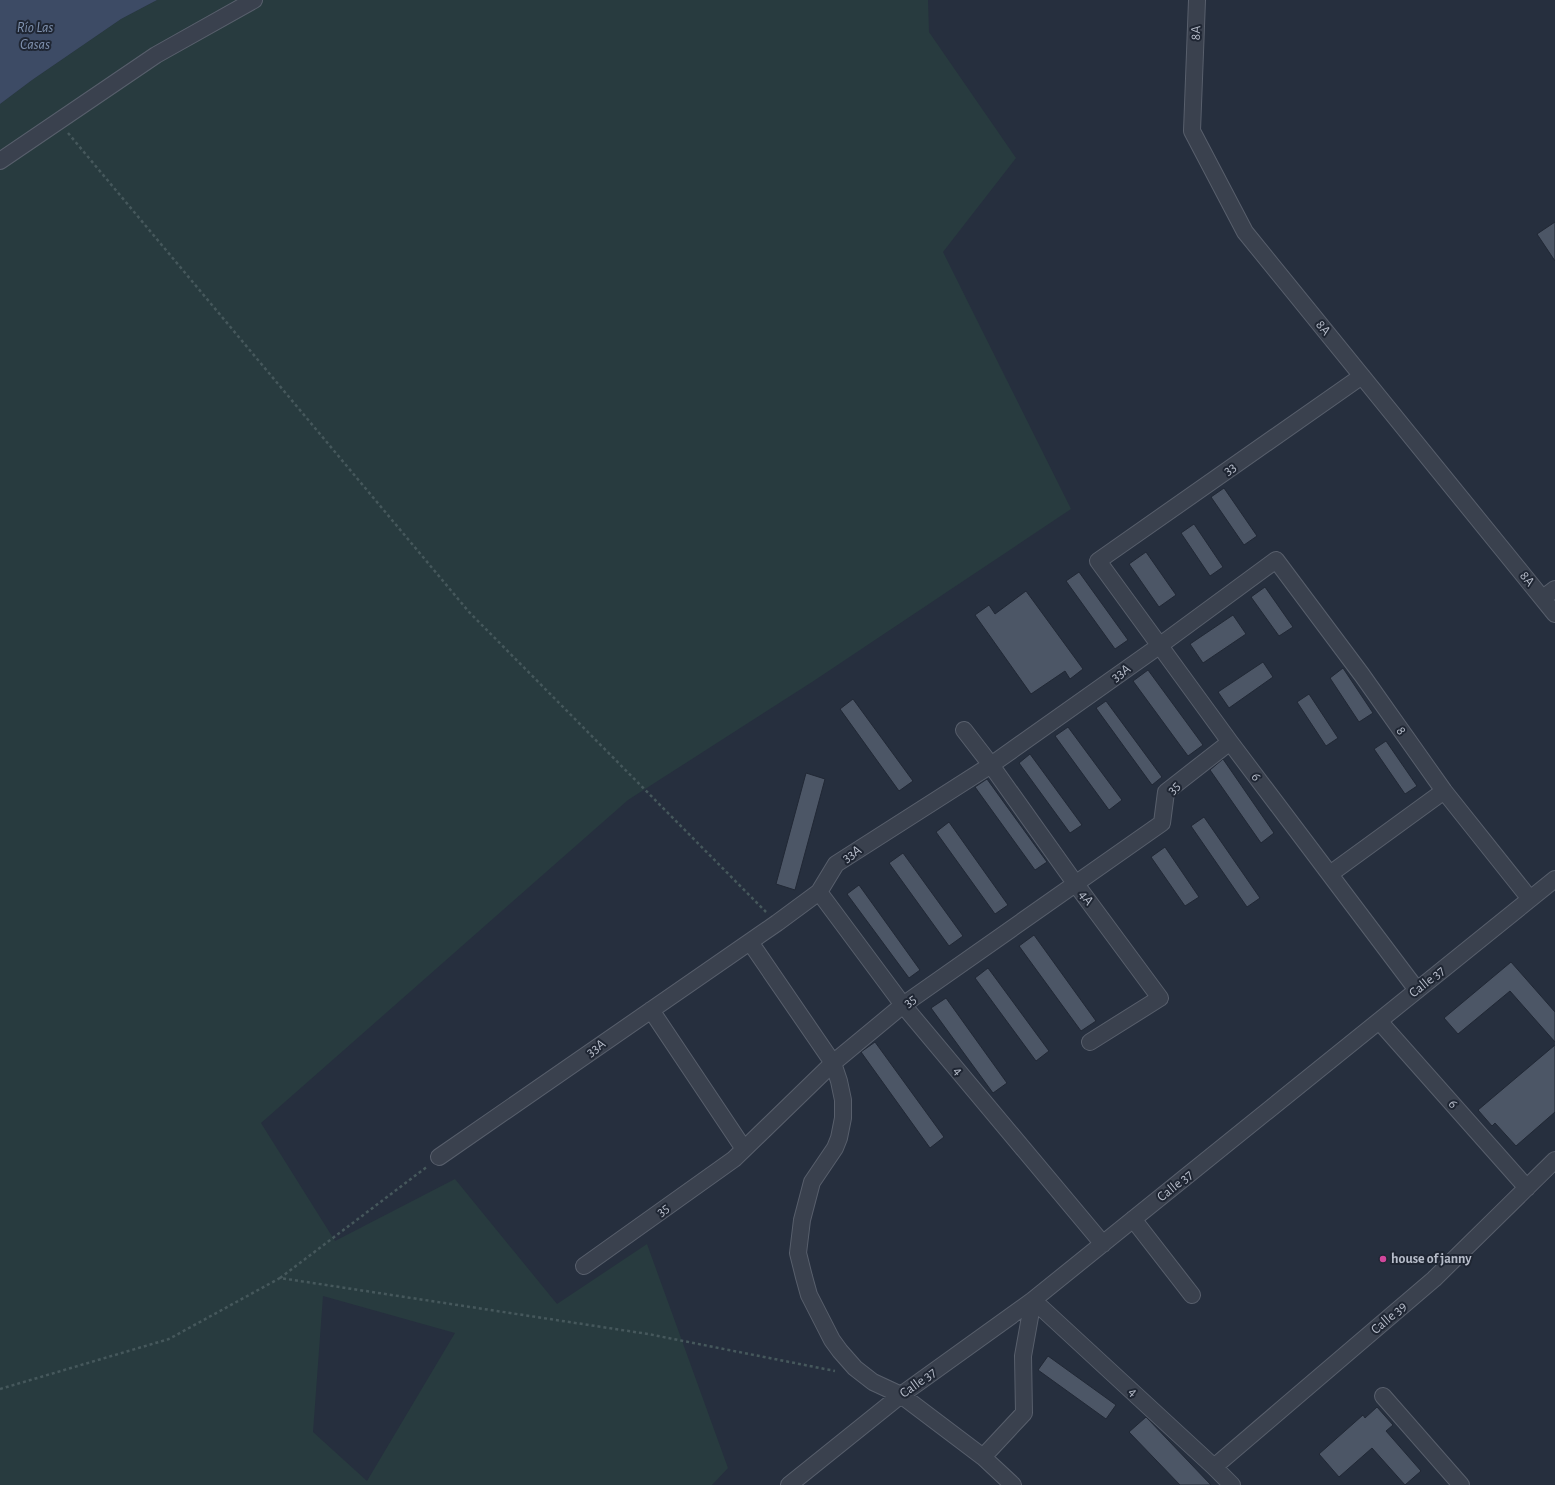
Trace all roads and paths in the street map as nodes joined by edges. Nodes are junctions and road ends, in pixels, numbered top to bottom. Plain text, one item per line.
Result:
1 (254, 0) edge
2 (1197, 0) edge
3 (58, 122) junction
4 (0, 161) edge
5 (1362, 376) junction
6 (1276, 560) joint
7 (1098, 561) joint
8 (1549, 594) edge
9 (1555, 614) edge
10 (1159, 646) junction
11 (964, 730) dead end
12 (1230, 742) junction
13 (991, 765) junction
14 (1444, 791) junction
15 (1330, 874) junction
16 (1555, 879) edge
17 (1075, 883) junction
18 (819, 892) junction
19 (1530, 899) junction
20 (777, 923) junction
21 (750, 942) junction
22 (1418, 990) junction
23 (903, 1005) junction
24 (651, 1010) junction
25 (1379, 1021) junction
26 (1090, 1042) dead end
27 (833, 1062) junction
28 (744, 1149) junction
29 (439, 1157) joint
30 (1555, 1160) edge
31 (1527, 1188) junction
32 (1134, 1219) junction
33 (1103, 1244) junction
34 (584, 1266) dead end
35 (280, 1278) junction
36 (1192, 1296) dead end
37 (1033, 1300) junction
38 (855, 1368) junction
39 (0, 1389) edge
40 (901, 1395) junction
41 (1383, 1396) dead end
42 (983, 1457) junction
43 (1214, 1467) junction
44 (789, 1485) edge
45 (1013, 1485) edge
46 (1232, 1485) edge
47 (1461, 1485) edge

1 - 3 street
2 - 5 street, 8A
3 - 4 street
3 - 20 path
5 - 7 street, 33
5 - 8 street, 8A
6 - 10 street, 33A
6 - 14 street, 8
7 - 10 street, 6
8 - 9 street, 8A
10 - 12 street, 6
10 - 13 street, 33A
11 - 13 street, 4A
12 - 15 street, 6
12 - 17 street, 35
13 - 17 street, 4A
13 - 18 street, 33A
14 - 15 street
14 - 19 street, 8
15 - 22 street, 6
16 - 19 street, Calle 37
17 - 23 street, 35
17 - 26 street, 4A
18 - 20 street, 33A
18 - 23 street, 4
19 - 22 street, Calle 37
20 - 21 street, 33A
21 - 24 street, 33A
21 - 27 street
22 - 25 street, Calle 37
23 - 27 street, 35
23 - 33 street, 4
24 - 28 street
24 - 29 street, 33A
25 - 31 street, 6
25 - 32 street, Calle 37
27 - 28 street, 35
27 - 38 street
28 - 34 street, 35
29 - 35 path
30 - 31 street, Calle 39
31 - 43 street, Calle 39
32 - 33 street, Calle 37
32 - 36 street
33 - 37 street, Calle 37
35 - 38 path
35 - 39 path
37 - 40 street, Calle 37
37 - 42 street
37 - 43 street, 4
38 - 40 street
40 - 42 street
40 - 44 street, Calle 37
41 - 47 street
42 - 45 street
43 - 46 street, 4

